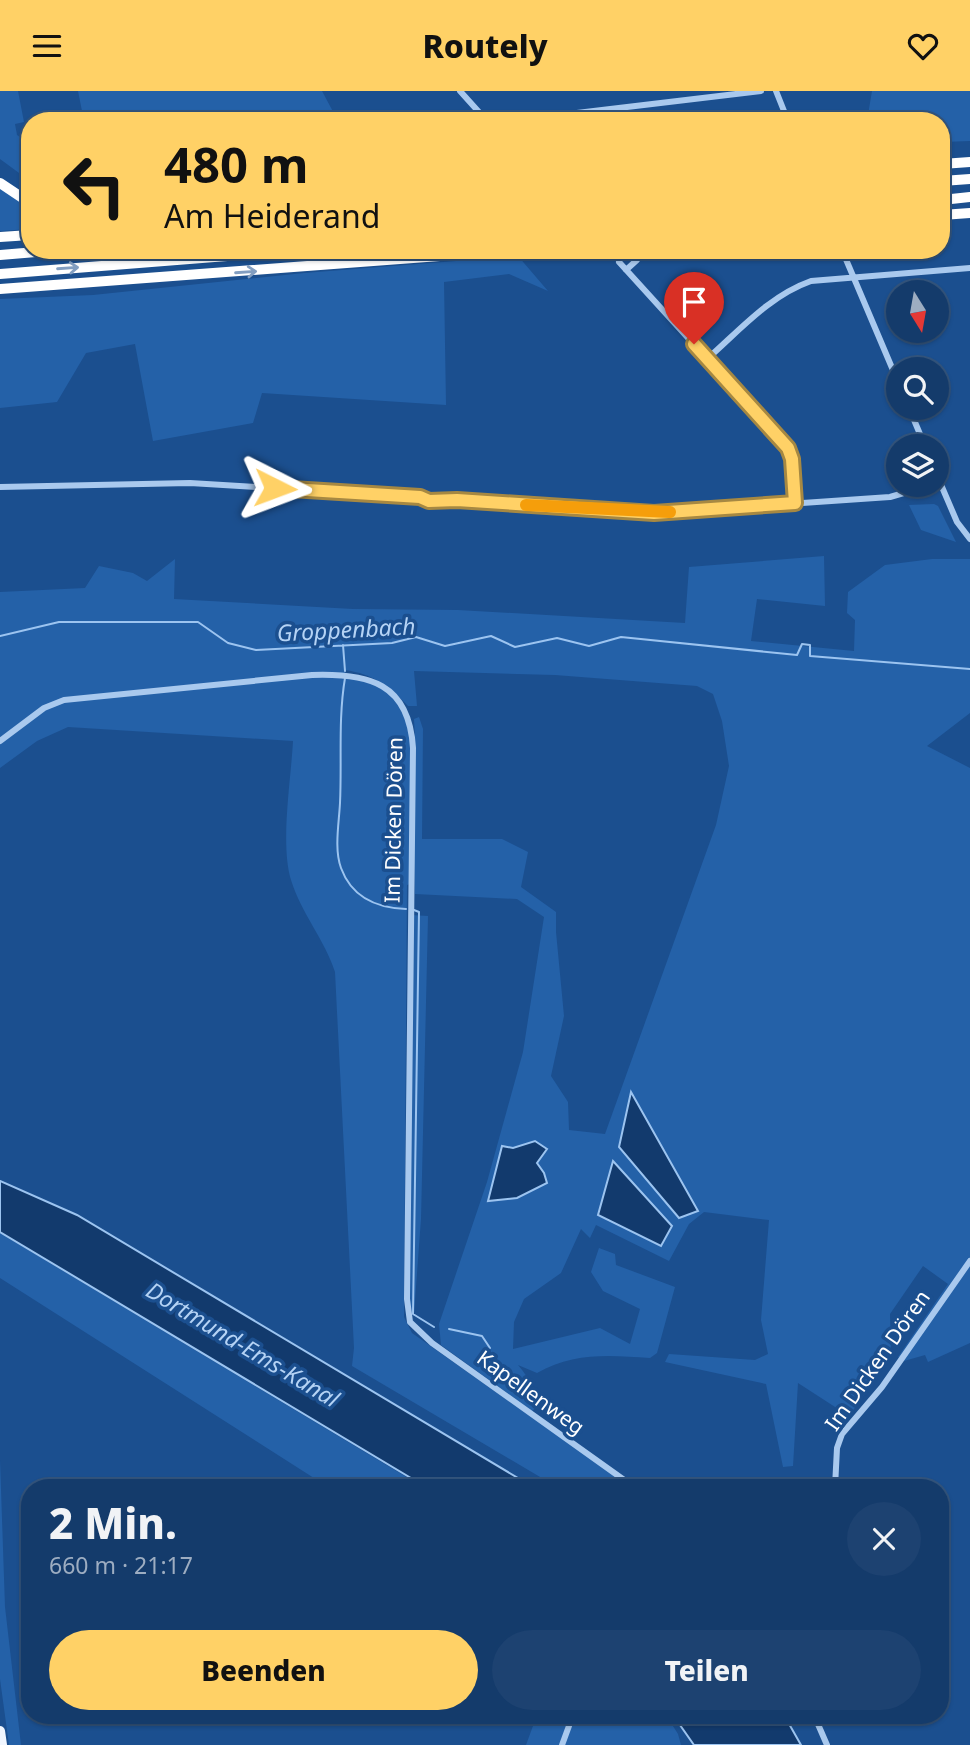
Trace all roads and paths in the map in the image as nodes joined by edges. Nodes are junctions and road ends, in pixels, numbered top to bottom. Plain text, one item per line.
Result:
1 (460, 91) edge
2 (761, 91) edge
3 (776, 91) edge
4 (479, 112) edge
5 (585, 112) edge
6 (784, 112) edge
7 (970, 162) edge
8 (950, 163) edge
9 (970, 179) edge
10 (950, 180) edge
11 (0, 183) edge
12 (21, 197) edge
13 (970, 197) edge
14 (950, 199) edge
15 (970, 213) edge
16 (950, 214) edge
17 (21, 236) edge
18 (0, 237) edge
19 (21, 253) edge
20 (0, 255) edge
21 (190, 259) edge
22 (399, 259) edge
23 (846, 259) edge
24 (637, 260) dead end
25 (619, 262) dead end
26 (970, 268) edge
27 (626, 270) junction
28 (0, 274) edge
29 (853, 276) junction
30 (0, 291) edge
31 (887, 357) edge
32 (708, 359) junction
33 (0, 487) edge
34 (886, 496) edge
35 (945, 497) edge
36 (795, 503) junction
37 (970, 539) edge
38 (0, 741) edge
39 (970, 1261) edge
40 (410, 1322) joint
41 (623, 1479) edge
42 (835, 1479) edge
43 (570, 1724) edge
44 (818, 1724) edge
45 (0, 1731) edge
46 (2, 1745) edge
47 (562, 1745) edge
48 (827, 1745) edge

1 - 4 street
2 - 5 street
3 - 6 street
7 - 8 highway
9 - 10 highway
11 - 12 highway
13 - 14 highway
15 - 16 highway
17 - 18 highway
19 - 20 highway
28 -> 21 highway
30 -> 22 highway
23 - 29 street
24 - 27 street
25 - 27 street
26 - 29 street
27 - 32 street
29 - 31 street
29 - 32 street
32 - 36 street
33 - 36 street
34 - 36 street
35 - 37 street
38 - 40 street, Im Dicken Dören
39 - 42 street, Im Dicken Dören
40 - 41 street, Kapellenweg
43 - 47 street
44 - 48 street
45 - 46 main road

